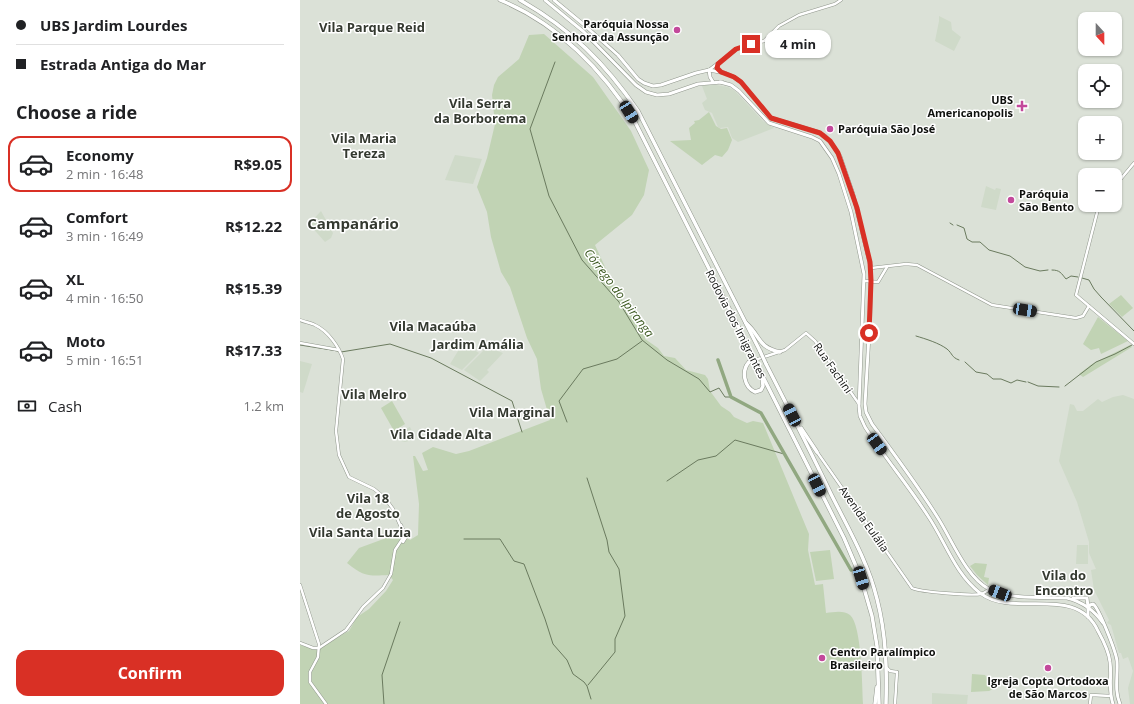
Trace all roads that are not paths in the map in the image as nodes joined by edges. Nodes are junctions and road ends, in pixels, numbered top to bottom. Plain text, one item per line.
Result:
1 (500, 0) edge
2 (520, 0) edge
3 (545, 0) edge
4 (554, 0) edge
5 (841, 0) edge
6 (718, 64) junction
7 (709, 70) junction
8 (721, 72) junction
9 (713, 82) junction
10 (720, 82) junction
11 (741, 82) junction
12 (1134, 163) edge
13 (1122, 178) edge
14 (1097, 212) edge
15 (862, 258) junction
16 (887, 266) junction
17 (882, 267) junction
18 (871, 268) junction
19 (884, 272) junction
20 (864, 281) junction
21 (871, 281) junction
22 (1089, 306) junction
23 (300, 320) edge
24 (744, 321) junction
25 (300, 343) edge
26 (1134, 344) edge
27 (339, 350) junction
28 (780, 352) junction
29 (749, 362) joint
30 (762, 376) junction
31 (859, 404) junction
32 (792, 415) junction
33 (817, 452) joint
34 (300, 585) edge
35 (990, 589) junction
36 (981, 594) junction
37 (1067, 598) junction
38 (1088, 607) junction
39 (1088, 617) junction
40 (1103, 623) junction
41 (300, 643) edge
42 (319, 648) junction
43 (887, 668) junction
44 (878, 672) junction
45 (897, 672) junction
46 (887, 676) junction
47 (1111, 696) junction
48 (326, 704) edge
49 (875, 704) edge
50 (879, 704) edge
51 (886, 704) edge
52 (895, 704) edge
53 (1090, 704) edge
54 (1113, 704) edge
55 (1120, 704) edge

1 - 30 highway, Rodovia dos Imigrantes, bridge
2 - 24 highway, Rodovia dos Imigrantes
3 - 9 main road
4 - 7 main road
5 - 6 street
6 - 7 street
6 - 8 street
7 - 8 main road
7 - 9 main road
8 - 11 main road
9 - 10 main road
10 - 11 main road
10 - 15 main road
11 - 18 main road
12 - 13 street
14 - 22 street
15 - 18 main road
15 - 20 main road
16 - 17 street
16 - 19 street
16 - 22 street
17 - 18 street
17 - 19 street
18 - 21 main road
19 - 21 street
20 - 21 street
20 - 31 main road
21 - 35 main road
22 - 26 street
23 - 27 street
24 - 28 highway
24 - 32 highway, Rodovia dos Imigrantes, bridge
25 - 27 street
27 - 42 street
28 - 29 street
28 - 31 street, Rua Fachini
29 - 30 highway
30 - 44 highway, Rodovia dos Imigrantes
31 - 36 main road
32 - 33 highway
32 - 43 highway, Rodovia dos Imigrantes
33 - 36 street, Avenida Eulália
34 - 42 street
35 - 36 street
35 - 37 main road
36 - 39 main road
37 - 38 main road
37 - 38 main road
38 - 39 main road
38 - 40 main road
38 - 40 main road
39 - 47 main road
40 - 55 main road
41 - 42 street
42 - 48 street
43 - 45 street
43 - 46 highway, Rodovia dos Imigrantes
44 - 49 highway
44 - 50 highway, Rodovia dos Imigrantes
45 - 46 street
45 - 52 street
46 - 51 highway, Rodovia dos Imigrantes
47 - 53 street
47 - 54 main road

